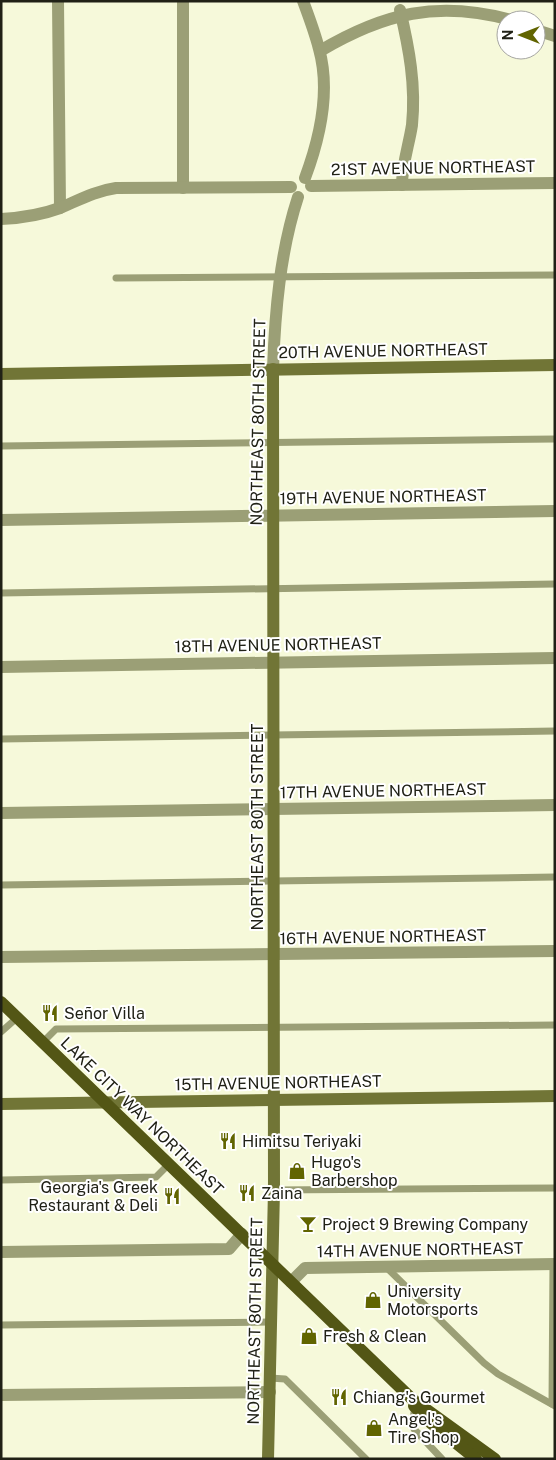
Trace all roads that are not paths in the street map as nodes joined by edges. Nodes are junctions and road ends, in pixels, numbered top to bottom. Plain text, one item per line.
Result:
1 (58, 1) edge
2 (183, 1) edge
3 (303, 1) edge
4 (400, 10) junction
5 (496, 13) edge
6 (320, 51) junction
7 (308, 182) junction
8 (555, 183) edge
9 (402, 185) junction
10 (183, 188) junction
11 (295, 192) junction
12 (60, 208) junction
13 (1, 220) edge
14 (555, 275) edge
15 (116, 278) dead end
16 (281, 278) junction
17 (555, 365) edge
18 (273, 369) junction
19 (1, 374) edge
20 (555, 438) edge
21 (273, 442) junction
22 (1, 446) edge
23 (555, 511) edge
24 (273, 515) junction
25 (1, 520) edge
26 (555, 584) edge
27 (273, 588) junction
28 (1, 593) edge
29 (555, 658) edge
30 (273, 661) junction
31 (1, 667) edge
32 (555, 731) edge
33 (273, 735) junction
34 (1, 739) edge
35 (555, 805) edge
36 (273, 809) junction
37 (1, 813) edge
38 (555, 877) edge
39 (273, 881) junction
40 (1, 885) edge
41 (555, 951) edge
42 (273, 954) junction
43 (1, 957) edge
44 (1, 1002) edge
45 (18, 1017) junction
46 (555, 1025) edge
47 (273, 1027) junction
48 (1, 1032) edge
49 (43, 1042) junction
50 (555, 1096) edge
51 (273, 1100) junction
52 (105, 1102) junction
53 (1, 1104) edge
54 (169, 1164) junction
55 (1, 1180) edge
56 (555, 1188) edge
57 (274, 1190) junction
58 (242, 1234) junction
59 (1, 1252) edge
60 (272, 1263) junction
61 (554, 1264) edge
62 (386, 1267) junction
63 (291, 1282) junction
64 (271, 1322) junction
65 (1, 1325) edge
66 (270, 1378) junction
67 (270, 1392) junction
68 (1, 1395) edge
69 (413, 1403) junction
70 (553, 1405) edge
71 (268, 1459) edge
72 (366, 1459) edge
73 (442, 1459) edge
74 (476, 1459) edge
75 (495, 1459) edge

1 - 12 street
2 - 10 street
3 - 6 street
4 - 5 street
4 - 6 street
4 - 9 street
6 - 7 street
7 - 9 street, 21ST AVENUE NORTHEAST
7 - 11 street
8 - 9 street, 21ST AVENUE NORTHEAST
10 - 11 street
10 - 12 street
11 - 16 street, NORTHEAST 80TH STREET
12 - 13 street
14 - 16 lane
15 - 16 lane
16 - 18 street, NORTHEAST 80TH STREET
17 - 18 street, 20TH AVENUE NORTHEAST
18 - 19 street, 20TH AVENUE NORTHEAST
18 - 21 street, NORTHEAST 80TH STREET
20 - 21 lane
21 - 22 lane
21 - 24 street, NORTHEAST 80TH STREET
23 - 24 street, 19TH AVENUE NORTHEAST
24 - 25 street, 19TH AVENUE NORTHEAST
24 - 27 street, NORTHEAST 80TH STREET
26 - 27 lane
27 - 28 lane
27 - 30 street, NORTHEAST 80TH STREET
29 - 30 street, 18TH AVENUE NORTHEAST
30 - 31 street, 18TH AVENUE NORTHEAST
30 - 33 street, NORTHEAST 80TH STREET
32 - 33 lane
33 - 34 lane
33 - 36 street, NORTHEAST 80TH STREET
35 - 36 street, 17TH AVENUE NORTHEAST
36 - 37 street, 17TH AVENUE NORTHEAST
36 - 39 street, NORTHEAST 80TH STREET
38 - 39 lane
39 - 40 lane
39 - 42 street, NORTHEAST 80TH STREET
41 - 42 street, 16TH AVENUE NORTHEAST
42 - 43 street, 16TH AVENUE NORTHEAST
42 - 47 street, NORTHEAST 80TH STREET
44 - 45 main road, LAKE CITY WAY NORTHEAST
45 - 48 lane
45 - 49 main road, LAKE CITY WAY NORTHEAST
46 - 47 lane
47 - 49 lane
47 - 51 street, NORTHEAST 80TH STREET
49 - 52 main road, LAKE CITY WAY NORTHEAST
50 - 51 street, 15TH AVENUE NORTHEAST
51 - 52 street, 15TH AVENUE NORTHEAST
51 - 57 street, NORTHEAST 80TH STREET
52 - 53 street, 15TH AVENUE NORTHEAST
52 - 54 main road, LAKE CITY WAY NORTHEAST
54 - 55 lane
54 - 58 main road, LAKE CITY WAY NORTHEAST
56 - 57 lane
57 - 60 street, NORTHEAST 80TH STREET
58 - 59 street
58 - 60 main road, LAKE CITY WAY NORTHEAST
60 - 63 main road, LAKE CITY WAY NORTHEAST
60 - 64 street, NORTHEAST 80TH STREET
61 - 62 street, 14TH AVENUE NORTHEAST
61 - 70 lane
62 - 63 street, 14TH AVENUE NORTHEAST
62 - 70 lane
63 - 69 main road, LAKE CITY WAY NORTHEAST
64 - 65 lane
64 - 66 street, NORTHEAST 80TH STREET
66 - 67 street, NORTHEAST 80TH STREET
66 - 72 lane
67 - 68 street
67 - 71 street, NORTHEAST 80TH STREET
69 - 73 lane
69 - 74 main road, LAKE CITY WAY NORTHEAST
69 - 75 main road, LAKE CITY WAY NORTHEAST

